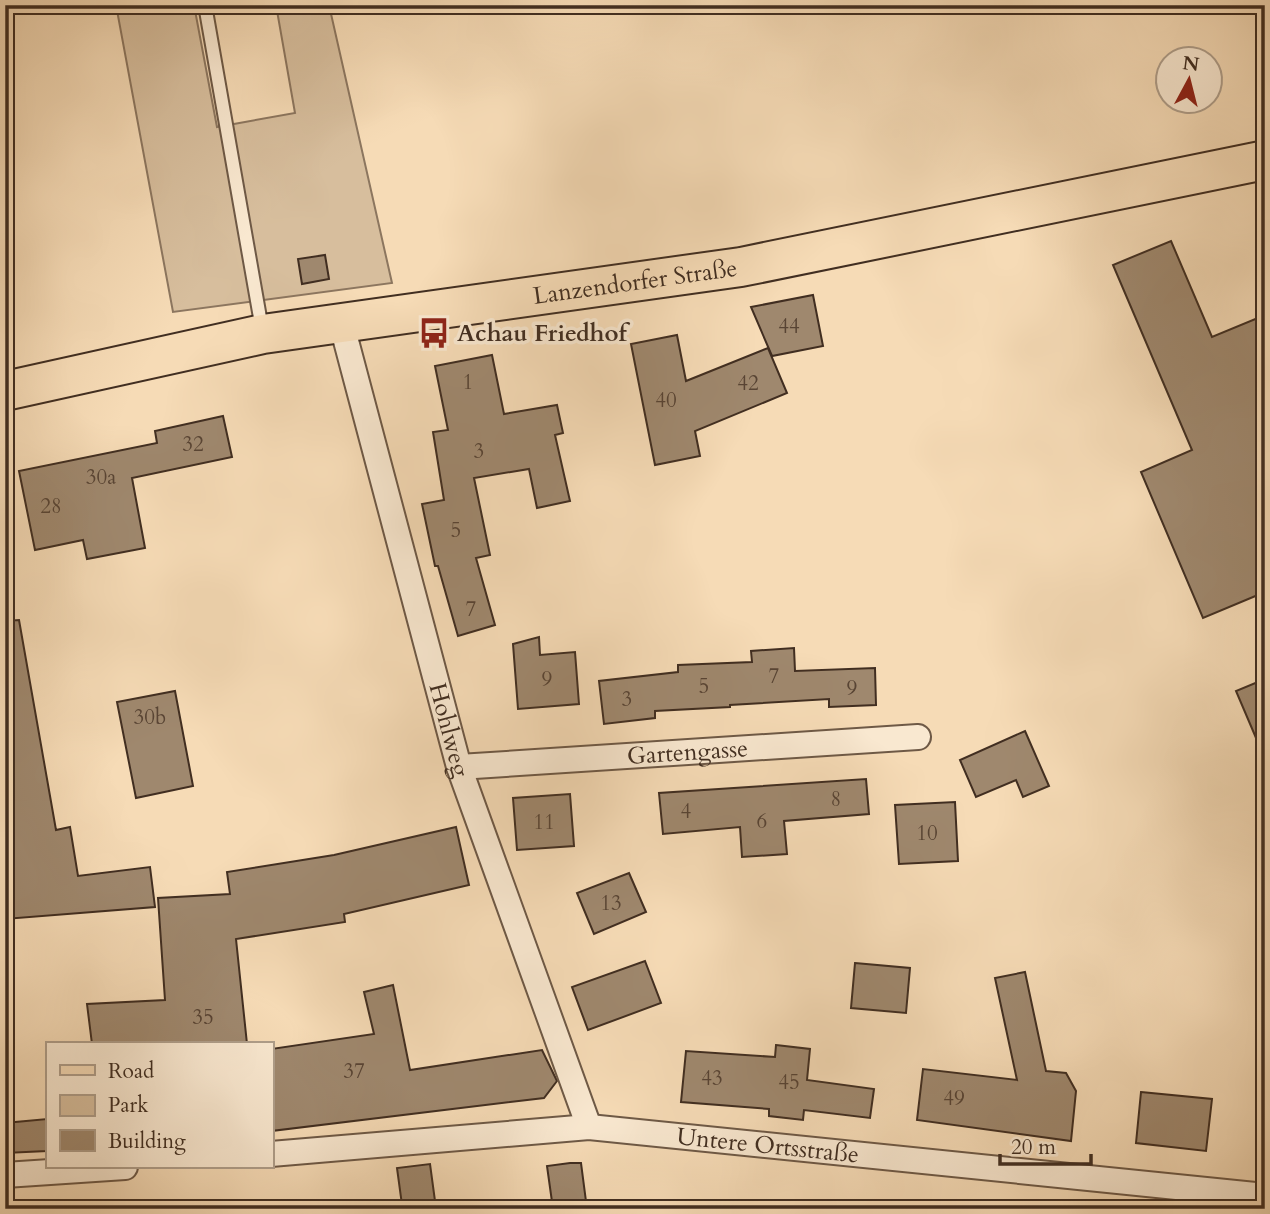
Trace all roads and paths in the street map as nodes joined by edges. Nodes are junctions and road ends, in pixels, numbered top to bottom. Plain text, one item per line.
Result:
1 (205, 5) edge
2 (1265, 160) edge
3 (341, 322) junction
4 (263, 334) junction
5 (5, 391) edge
6 (918, 737) dead end
7 (458, 767) junction
8 (589, 1127) junction
9 (273, 1154) edge
10 (110, 1168) edge
11 (5, 1175) edge
12 (1265, 1196) edge

1 - 4 lane
2 - 3 main road, Lanzendorfer Straße
3 - 4 main road, Lanzendorfer Straße
3 - 7 street, Hohlweg
4 - 5 main road, Lanzendorfer Straße
6 - 7 street, Gartengasse
7 - 8 street, Hohlweg
8 - 9 street, Untere Ortsstraße
8 - 12 street, Untere Ortsstraße
10 - 11 street

